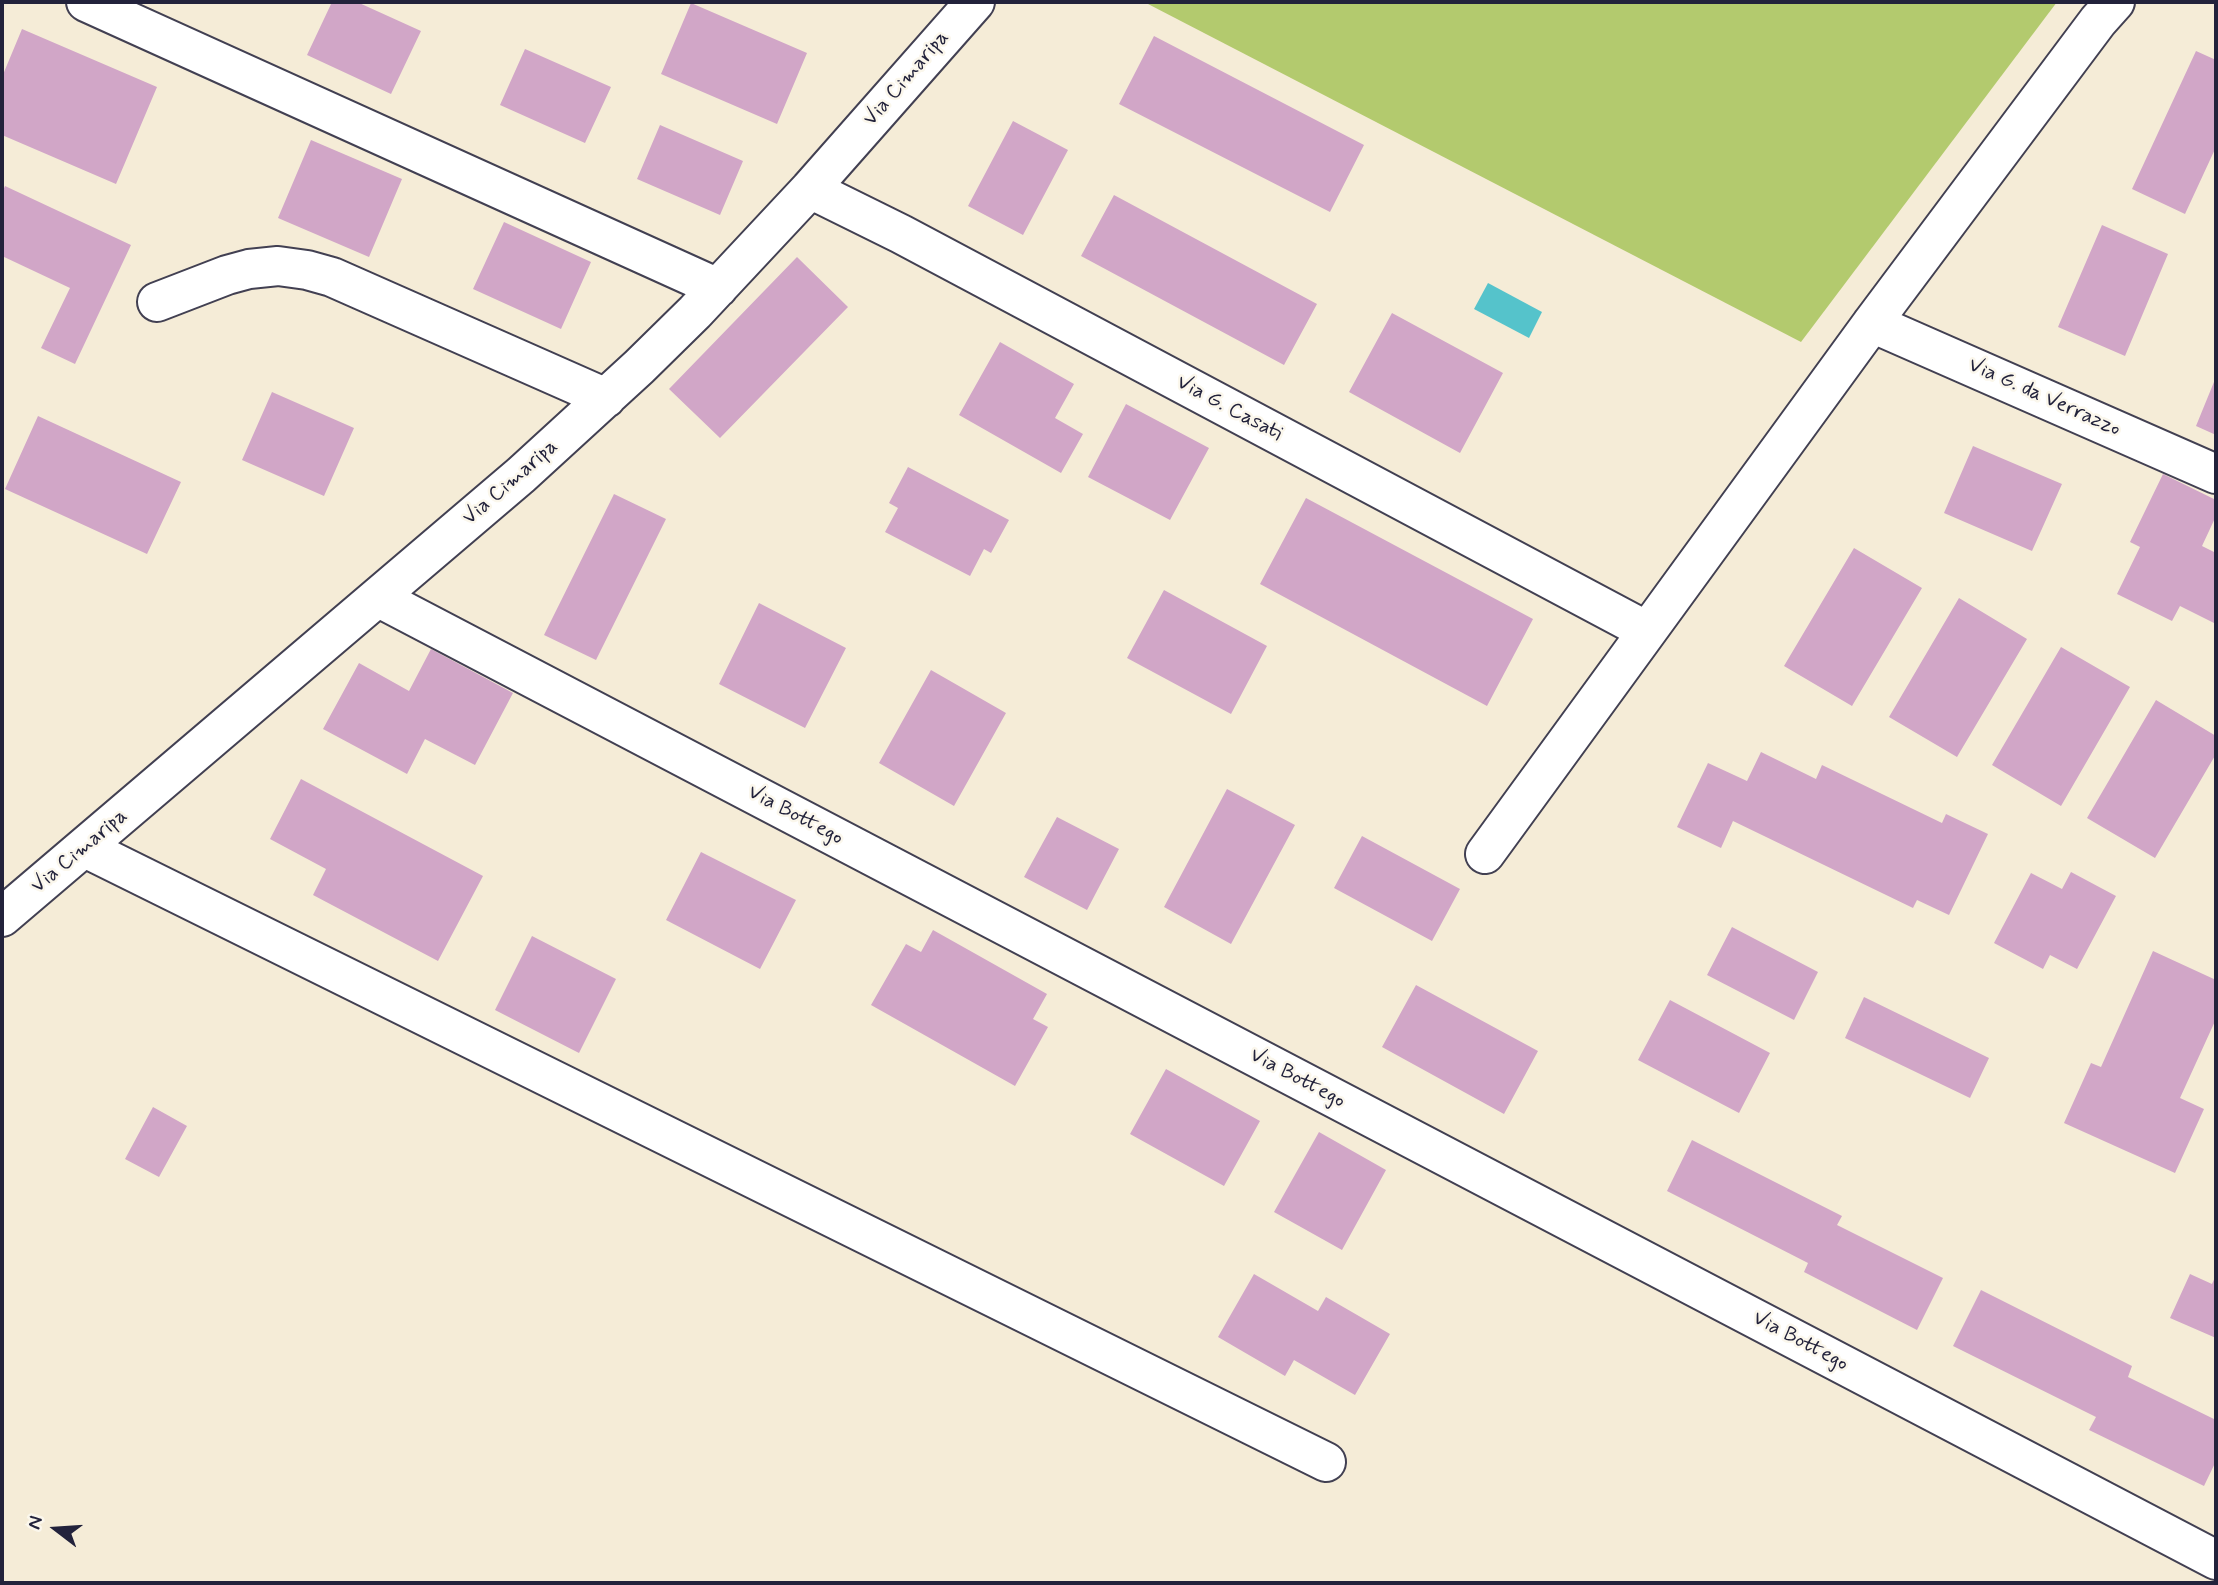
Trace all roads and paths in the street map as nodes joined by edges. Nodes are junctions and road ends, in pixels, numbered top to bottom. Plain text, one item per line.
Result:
1 (86, 2) edge
2 (975, 2) edge
3 (2116, 2) edge
4 (810, 189) junction
5 (718, 288) junction
6 (157, 302) dead end
7 (1872, 323) junction
8 (606, 398) junction
9 (2216, 474) edge
10 (379, 598) junction
11 (1647, 631) junction
12 (85, 848) junction
13 (1485, 854) dead end
14 (2, 917) edge
15 (1326, 1462) dead end
16 (2216, 1560) edge

1 - 5 street
2 - 4 street, Via Cimaripa
3 - 7 street
4 - 5 street, Via Cimaripa
4 - 11 street, Via G. Casati
5 - 8 street, Via Cimaripa
6 - 8 street
7 - 9 street, Via G. da Verrazzo
7 - 11 street
8 - 10 street, Via Cimaripa
10 - 12 street, Via Cimaripa
10 - 16 street, Via Bottego
11 - 13 street
12 - 14 street, Via Cimaripa
12 - 15 street

